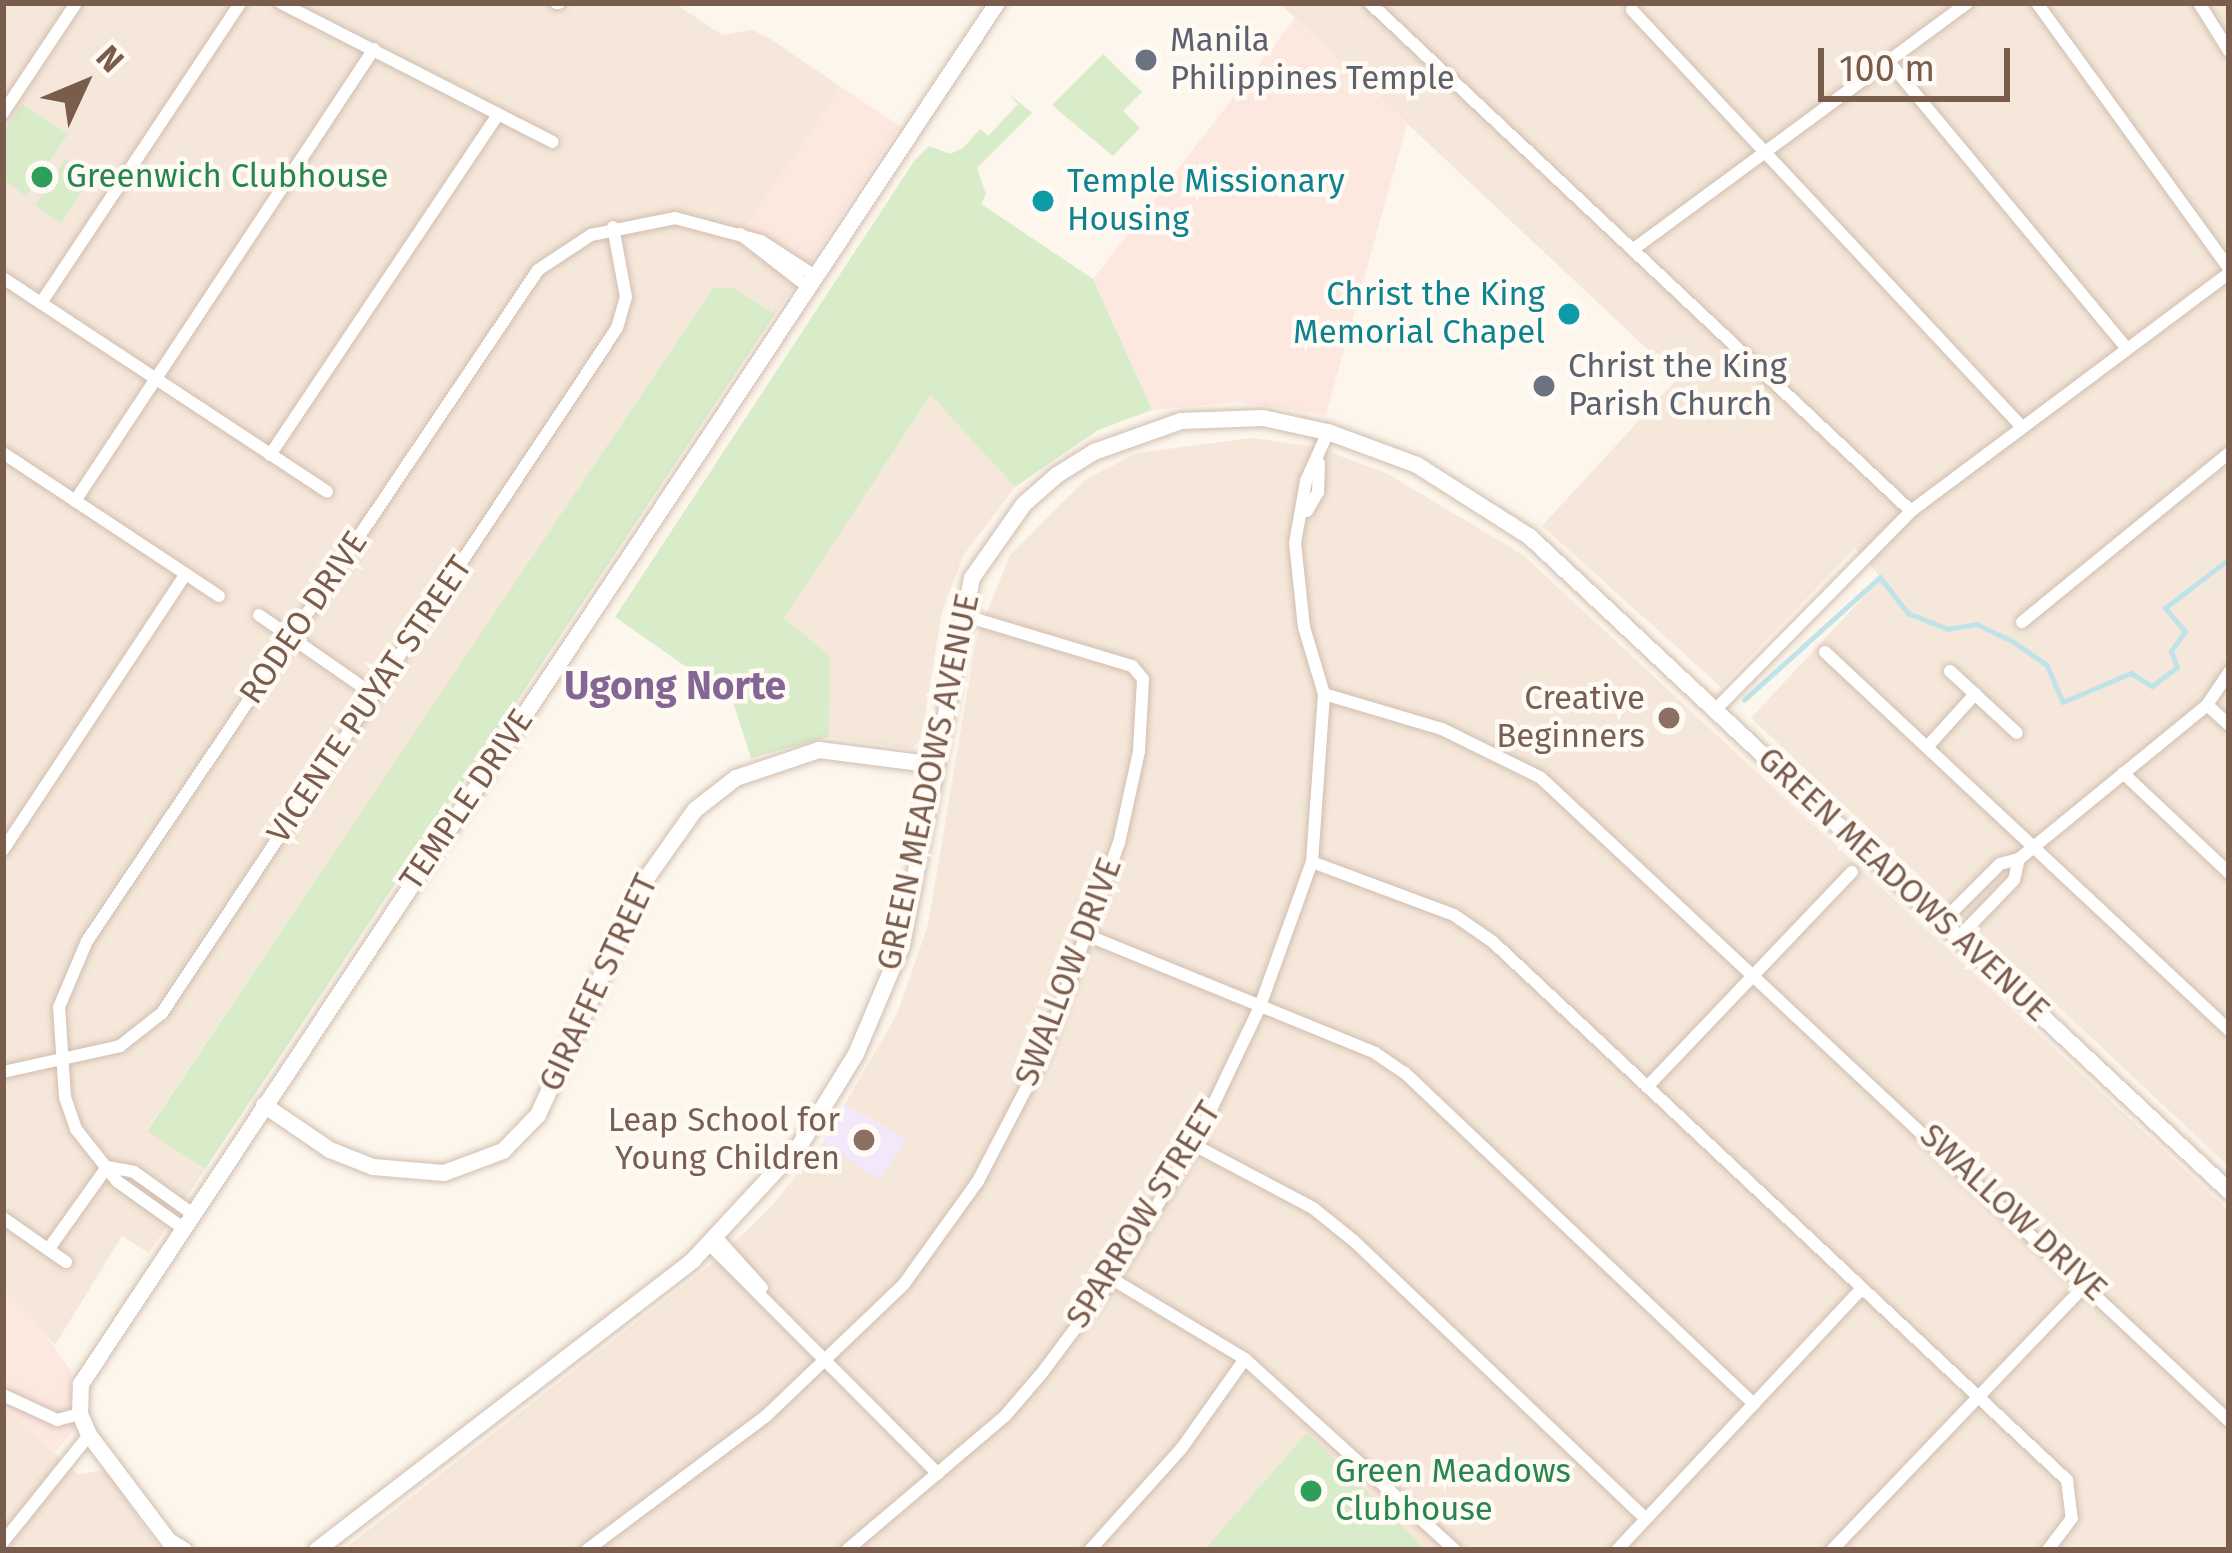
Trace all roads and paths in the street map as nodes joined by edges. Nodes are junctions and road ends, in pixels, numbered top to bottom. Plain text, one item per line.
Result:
1 (76, 3) edge
2 (240, 3) edge
3 (281, 3) edge
4 (997, 3) edge
5 (1370, 3) edge
6 (1967, 3) edge
7 (2036, 3) edge
8 (2199, 3) edge
9 (1632, 10) dead end
10 (374, 49) junction
11 (2229, 51) edge
12 (1889, 62) junction
13 (3, 112) edge
14 (498, 114) junction
15 (553, 142) dead end
16 (1763, 152) junction
17 (613, 227) junction
18 (1636, 248) junction
19 (2229, 270) edge
20 (3, 278) edge
21 (812, 282) junction
22 (41, 303) junction
23 (2124, 345) junction
24 (155, 380) junction
25 (2020, 426) junction
26 (1328, 432) junction
27 (3, 453) edge
28 (2229, 453) edge
29 (270, 455) junction
30 (327, 492) dead end
31 (75, 501) junction
32 (1911, 511) junction
33 (186, 574) junction
34 (219, 596) dead end
35 (259, 615) dead end
36 (980, 620) dead end
37 (2022, 622) dead end
38 (291, 638) junction
39 (1825, 652) dead end
40 (1950, 671) dead end
41 (2229, 672) edge
42 (1324, 694) junction
43 (1975, 694) junction
44 (374, 695) junction
45 (2207, 705) junction
46 (1716, 709) junction
47 (2229, 725) edge
48 (2017, 733) dead end
49 (1927, 747) junction
50 (936, 765) junction
51 (2122, 773) junction
52 (2033, 844) junction
53 (3, 850) edge
54 (2019, 859) junction
55 (1312, 862) junction
56 (1852, 872) dead end
57 (2229, 873) edge
58 (1942, 922) junction
59 (1089, 936) junction
60 (1959, 937) junction
61 (1755, 974) junction
62 (1259, 1009) junction
63 (2229, 1030) edge
64 (56, 1056) junction
65 (3, 1072) edge
66 (1647, 1087) junction
67 (265, 1105) junction
68 (1194, 1145) junction
69 (106, 1167) junction
70 (2229, 1191) edge
71 (3, 1218) edge
72 (185, 1219) junction
73 (713, 1241) junction
74 (50, 1246) junction
75 (66, 1262) dead end
76 (1112, 1279) junction
77 (2088, 1282) junction
78 (1860, 1290) junction
79 (1245, 1359) junction
80 (829, 1361) junction
81 (3, 1395) edge
82 (1976, 1396) junction
83 (1754, 1403) junction
84 (80, 1414) junction
85 (2229, 1421) edge
86 (89, 1435) junction
87 (938, 1474) junction
88 (1646, 1519) junction
89 (3, 1542) edge
90 (174, 1547) edge
91 (317, 1550) edge
92 (586, 1550) edge
93 (847, 1550) edge
94 (1090, 1550) edge
95 (1455, 1550) edge
96 (1617, 1550) edge
97 (1832, 1550) edge
98 (2048, 1550) edge

1 - 13 street
2 - 22 street
3 - 10 street
4 - 21 street, TEMPLE DRIVE
5 - 18 street
6 - 12 street
7 - 19 street
8 - 11 street
9 - 16 street
10 - 14 street
10 - 24 street
12 - 16 street
12 - 23 street
14 - 15 street
14 - 29 street
16 - 18 street
16 - 25 street
17 - 21 street, RODEO DRIVE
17 - 38 street, RODEO DRIVE
17 - 44 street, VICENTE PUYAT STREET
18 - 32 street
19 - 23 street
20 - 22 street
21 - 67 street, TEMPLE DRIVE
22 - 24 street
23 - 25 street
24 - 29 street
24 - 31 street
25 - 32 street
26 - 42 street, SPARROW STREET
26 - 46 street, GREEN MEADOWS AVENUE
26 - 50 street, GREEN MEADOWS AVENUE
27 - 31 street
28 - 37 street
29 - 30 street
31 - 33 street
32 - 46 street
33 - 34 street
33 - 53 street
35 - 38 street
36 - 59 street, SWALLOW DRIVE
38 - 44 street
38 - 64 street, RODEO DRIVE
39 - 49 street
40 - 43 street
41 - 45 street
42 - 55 street, SPARROW STREET
42 - 61 street, SWALLOW DRIVE
43 - 48 street
43 - 49 street
44 - 64 street, VICENTE PUYAT STREET
45 - 47 street
45 - 51 street
46 - 58 street, GREEN MEADOWS AVENUE
49 - 52 street
50 - 67 street, GIRAFFE STREET
50 - 73 street, GREEN MEADOWS AVENUE
51 - 52 street
51 - 57 street
52 - 54 street
52 - 63 street
54 - 58 street
54 - 60 street
55 - 62 street, SPARROW STREET
55 - 66 street
56 - 61 street
58 - 60 street, GREEN MEADOWS AVENUE
59 - 62 street
59 - 80 street, SWALLOW DRIVE
60 - 70 street, GREEN MEADOWS AVENUE
61 - 66 street
61 - 77 street, SWALLOW DRIVE
62 - 68 street, SPARROW STREET
62 - 83 street
64 - 65 street, VICENTE PUYAT STREET
64 - 69 street, RODEO DRIVE
66 - 78 street
67 - 72 street, TEMPLE DRIVE
68 - 76 street, SPARROW STREET
68 - 88 street
69 - 72 street
69 - 74 street
71 - 74 street
72 - 84 street, TEMPLE DRIVE
73 - 80 street
73 - 91 street, GREEN MEADOWS AVENUE
74 - 75 street
76 - 79 street
76 - 87 street, SPARROW STREET
77 - 82 street
77 - 85 street, SWALLOW DRIVE
78 - 82 street
78 - 83 street
79 - 94 street
79 - 95 street
80 - 87 street
80 - 92 street, SWALLOW DRIVE
81 - 84 street
82 - 97 street
82 - 98 street
83 - 88 street
84 - 86 street
86 - 89 street
86 - 90 street
87 - 93 street, SPARROW STREET
88 - 96 street

